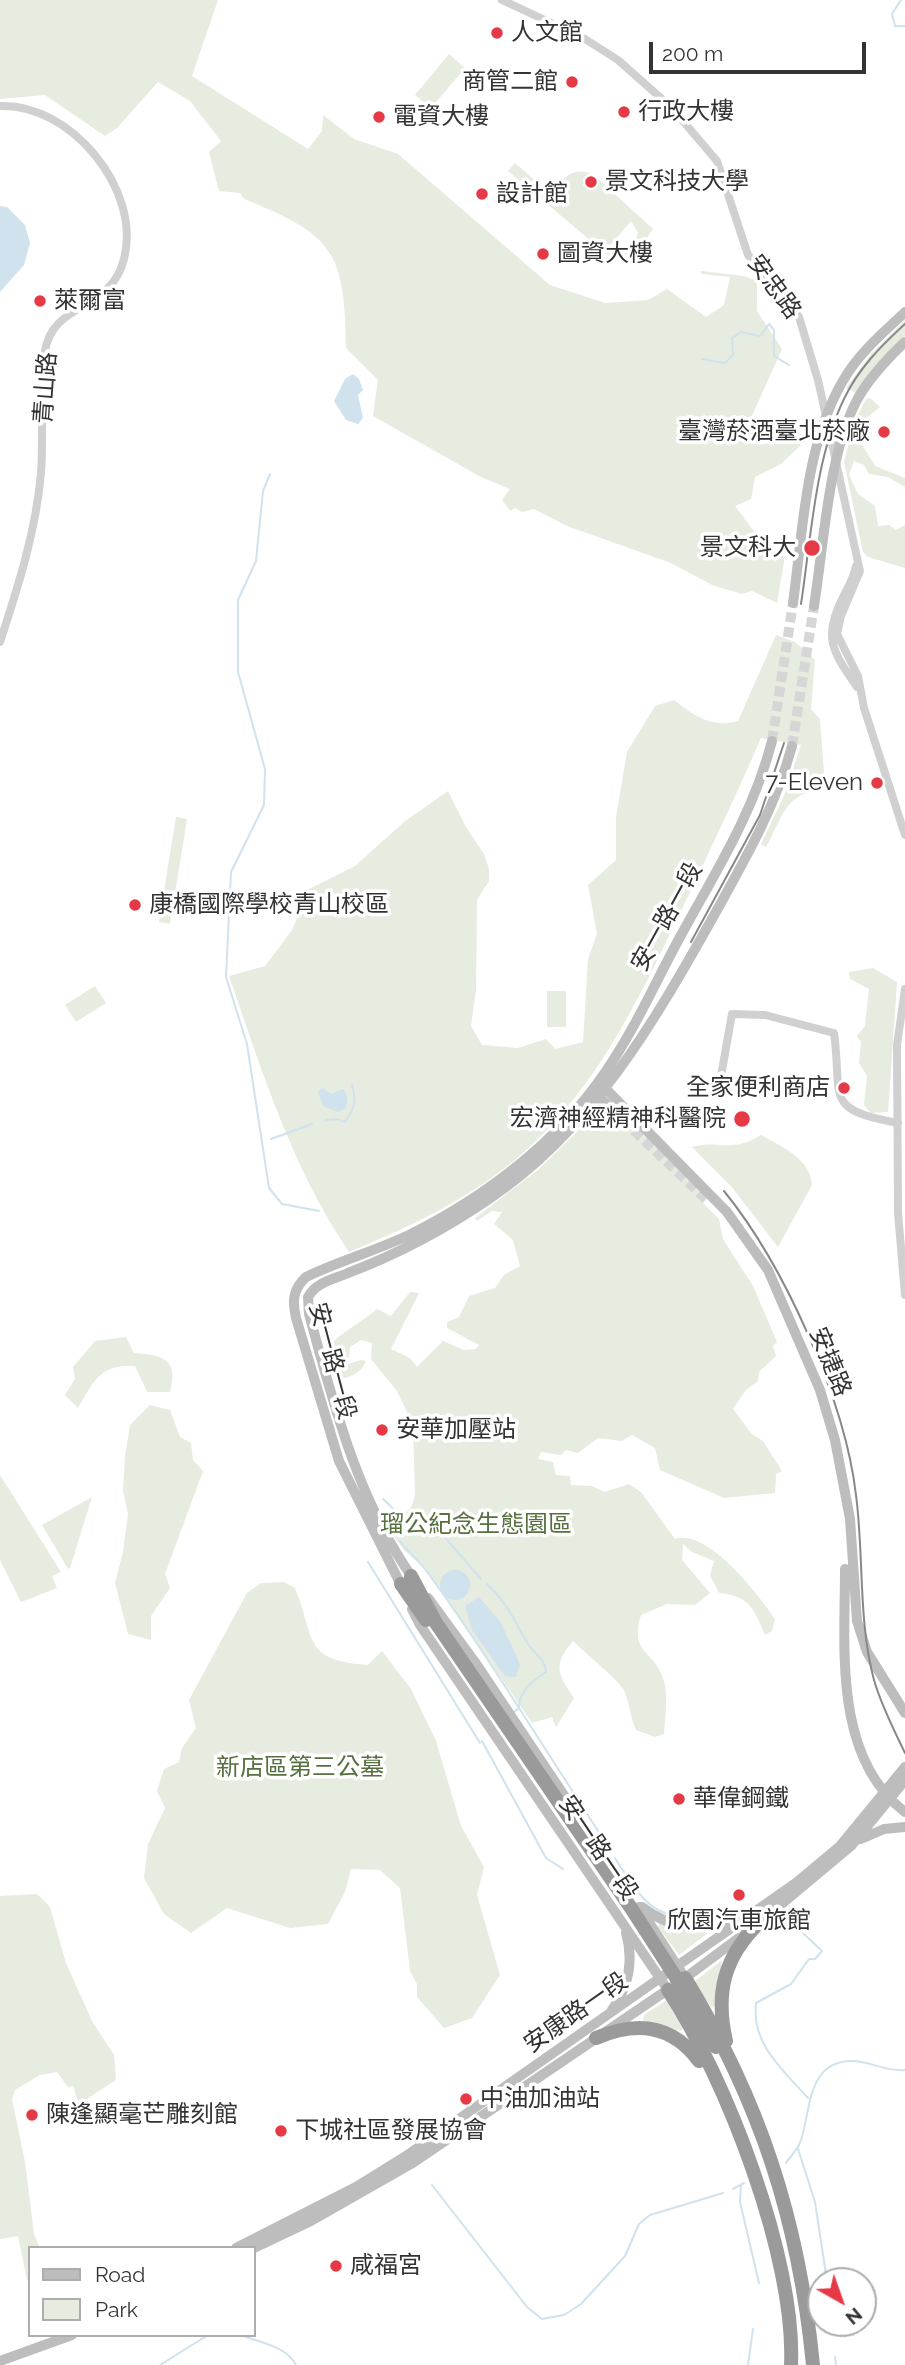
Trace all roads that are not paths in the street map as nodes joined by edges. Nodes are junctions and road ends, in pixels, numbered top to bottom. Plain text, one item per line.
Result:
1 (502, 0) edge
2 (0, 106) edge
3 (905, 312) edge
4 (905, 342) edge
5 (826, 416) junction
6 (836, 464) junction
7 (793, 603) tunnel mouth
8 (814, 606) tunnel mouth
9 (0, 642) edge
10 (772, 741) tunnel mouth
11 (792, 746) tunnel mouth
12 (905, 835) edge
13 (905, 989) edge
14 (720, 1076) dead end
15 (599, 1089) junction
16 (623, 1120) tunnel mouth
17 (898, 1123) junction
18 (706, 1199) tunnel mouth
19 (472, 1204) junction
20 (725, 1215) junction
21 (905, 1295) edge
22 (406, 1580) junction
23 (849, 1588) junction
24 (905, 1713) edge
25 (905, 1767) edge
26 (905, 1780) edge
27 (894, 1794) edge
28 (905, 1812) edge
29 (905, 1827) edge
30 (850, 1846) junction
31 (605, 1858) junction
32 (588, 1869) junction
33 (635, 1901) junction
34 (742, 1921) junction
35 (623, 1922) junction
36 (759, 1923) junction
37 (682, 1972) junction
38 (664, 1984) junction
39 (609, 2015) junction
40 (596, 2038) junction
41 (713, 2049) junction
42 (734, 2065) junction
43 (726, 2105) junction
44 (240, 2246) edge
45 (256, 2247) edge
46 (805, 2292) junction
47 (786, 2293) junction
48 (52, 2337) edge
49 (66, 2337) edge
50 (0, 2354) edge
51 (0, 2361) edge
52 (791, 2365) edge
53 (813, 2365) edge

1 - 5 street, 安忠路
2 - 9 street, 青山路
3 - 5 street
4 - 6 street
5 - 6 street, 安忠路
5 - 7 street
6 - 8 street
6 - 12 street, 安忠路
10 - 15 street, 安一路一段
11 - 15 street, 安一路一段
13 - 17 street
14 - 17 street
15 - 16 street
15 - 19 street, 安一路一段
15 - 20 street, 安捷路
17 - 21 street
18 - 20 street, 安捷路
19 - 22 street, 安一路一段
19 - 22 street, 安一路一段
20 - 23 street, 安捷路
22 - 31 street, 安一路一段, bridge
22 - 32 street, 安一路一段, bridge
22 - 41 highway, bridge
23 - 24 street, 安捷路
23 - 27 street, 安捷路
25 - 27 street, 安康路一段
26 - 27 street, 安康路一段
27 - 28 street, 安捷路
27 - 30 street, 安康路一段
27 - 34 street, 安康路一段
29 - 30 street
30 - 36 street, 安康路一段
31 - 32 street
31 - 33 street, 安一路一段
32 - 35 street, 安一路一段
33 - 34 street
33 - 37 street, 安一路一段
34 - 37 street, 安康路一段
35 - 38 street, 安一路一段
35 - 39 street
36 - 37 street, 安康路一段
36 - 42 highway
37 - 38 street, 安康路一段
37 - 42 highway
38 - 39 street, 安康路一段
38 - 40 street, 安康路一段
38 - 43 highway
39 - 44 street, 安康路一段
40 - 43 highway
40 - 45 street, 安康路一段
41 - 46 highway
41 - 47 highway
42 - 46 highway
43 - 47 highway
46 - 53 highway
47 - 52 highway
48 - 50 street
49 - 51 street

